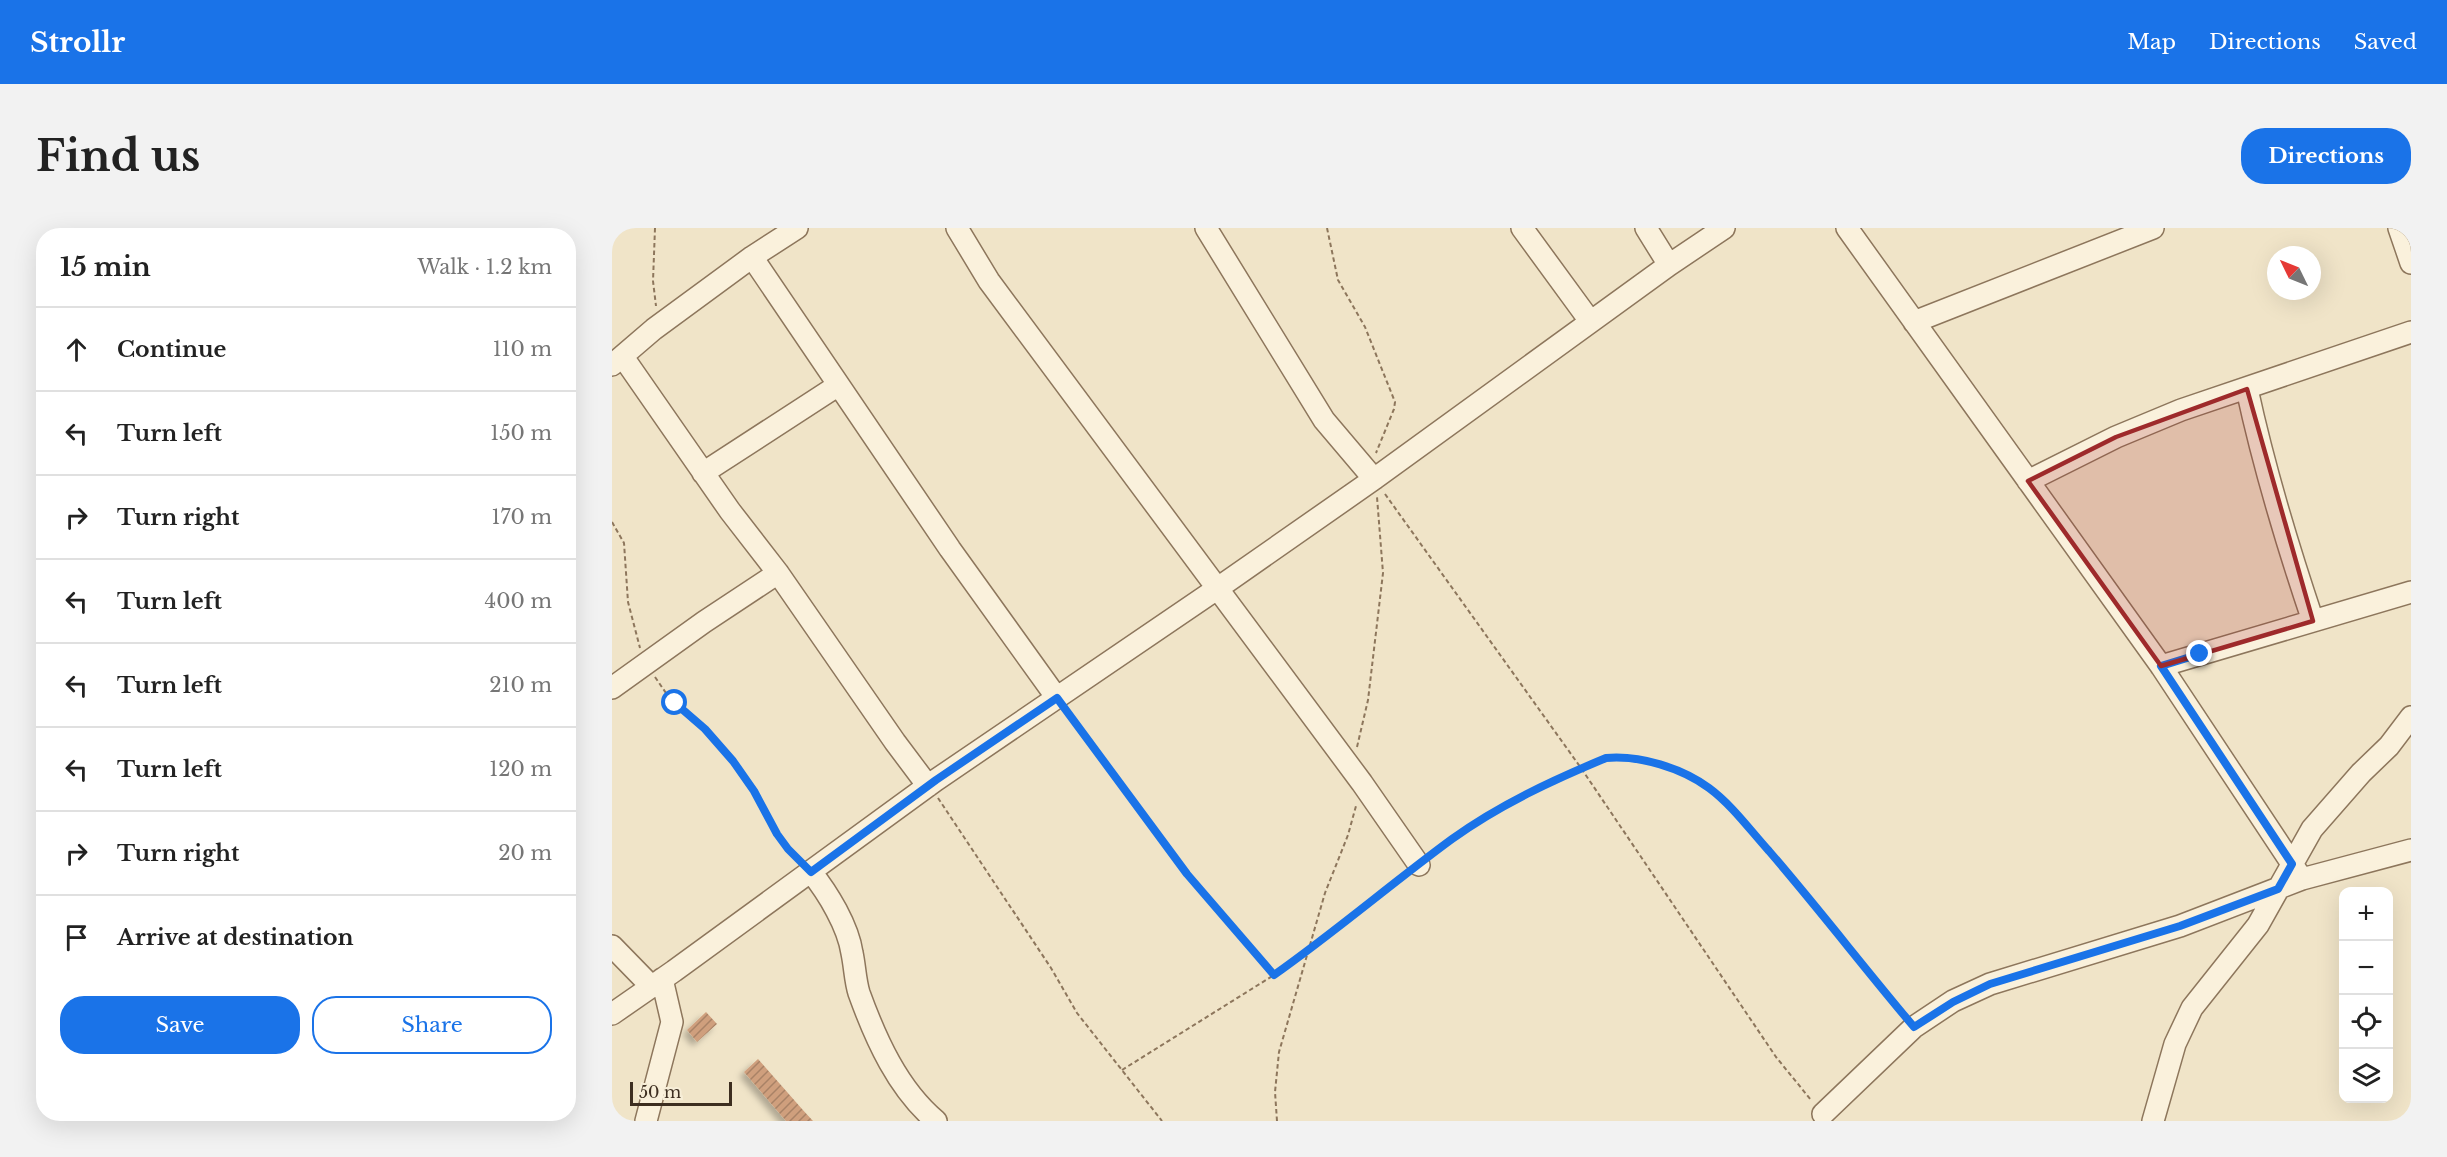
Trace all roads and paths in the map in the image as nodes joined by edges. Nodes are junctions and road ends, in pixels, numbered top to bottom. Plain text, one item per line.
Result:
1 (655, 228) edge
2 (797, 228) edge
3 (957, 228) edge
4 (1206, 228) edge
5 (1327, 228) edge
6 (1522, 228) edge
7 (1646, 228) edge
8 (1724, 228) edge
9 (1847, 228) edge
10 (2153, 228) edge
11 (2398, 228) edge
12 (752, 257) junction
13 (2411, 263) edge
14 (1669, 265) junction
15 (1590, 321) junction
16 (1914, 322) junction
17 (654, 329) junction
18 (2411, 332) edge
19 (617, 361) edge
20 (837, 386) junction
21 (2247, 388) junction
22 (703, 473) junction
23 (1374, 478) junction
24 (2028, 481) junction
25 (612, 522) edge
26 (778, 573) junction
27 (1218, 588) junction
28 (2411, 592) edge
29 (2313, 621) junction
30 (647, 664) junction
31 (2161, 666) junction
32 (612, 688) edge
33 (1057, 698) junction
34 (2411, 717) edge
35 (1581, 768) junction
36 (1356, 775) junction
37 (928, 786) junction
38 (2411, 850) edge
39 (1419, 865) junction
40 (2297, 871) junction
41 (811, 872) junction
42 (2278, 889) junction
43 (612, 946) edge
44 (1309, 951) junction
45 (1274, 975) junction
46 (657, 983) junction
47 (612, 1014) edge
48 (1914, 1027) junction
49 (1122, 1070) junction
50 (1822, 1114) joint
51 (646, 1121) edge
52 (936, 1121) edge
53 (1162, 1121) edge
54 (1277, 1121) edge
55 (2153, 1121) edge

1 - 17 path
2 - 12 street
3 - 27 street
4 - 23 street
5 - 23 path
6 - 15 street
7 - 14 street
8 - 14 street
9 - 16 street
10 - 16 street
11 - 13 street
12 - 17 street
12 - 20 street
14 - 15 street
15 - 23 street
16 - 24 street
17 - 19 street
18 - 21 street
19 - 22 street
20 - 22 street
20 - 33 street
21 - 24 street
21 - 29 street
22 - 26 street
23 - 27 street
23 - 35 path
23 - 36 path
24 - 31 street
25 - 30 path
26 - 30 street
26 - 37 street
27 - 33 street
27 - 36 street
28 - 29 street
29 - 31 street
30 - 32 street
30 - 41 path
31 - 40 street
33 - 37 street
33 - 45 path
34 - 40 street
35 - 39 path
35 - 48 path
35 - 50 path
36 - 39 street
36 - 44 path
37 - 41 street
37 - 49 path
38 - 40 street
39 - 44 path
40 - 42 street
41 - 46 street
41 - 52 street
42 - 48 street
42 - 55 street
43 - 46 street
44 - 45 path
44 - 54 path
45 - 49 path
46 - 47 street
46 - 51 street
48 - 50 street
49 - 53 path

